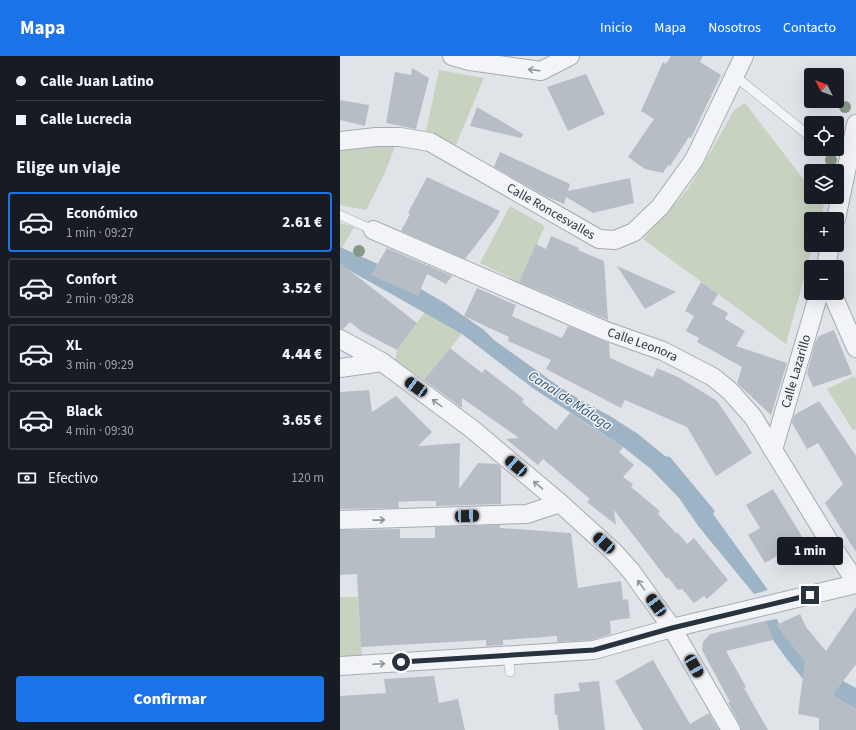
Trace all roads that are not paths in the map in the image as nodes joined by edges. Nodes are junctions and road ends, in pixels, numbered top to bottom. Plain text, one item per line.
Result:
1 (452, 56) edge
2 (570, 56) edge
3 (744, 56) edge
4 (735, 76) junction
5 (856, 124) edge
6 (804, 132) edge
7 (340, 141) edge
8 (837, 212) edge
9 (340, 215) edge
10 (372, 230) joint
11 (817, 300) edge
12 (835, 300) edge
13 (340, 339) edge
14 (856, 348) edge
15 (382, 362) junction
16 (340, 368) edge
17 (773, 450) junction
18 (560, 503) junction
19 (340, 520) edge
20 (856, 583) edge
21 (672, 628) junction
22 (340, 666) edge
23 (731, 730) edge

2 -> 1 street
3 - 4 street, Calle Roncesvalles
4 - 6 lane
4 - 7 street, Calle Roncesvalles
5 - 8 street
9 - 10 lane, Calle Leonora
10 - 17 street, Calle Leonora
11 - 17 street, Calle Lazarillo
12 - 14 street
13 - 15 street
15 - 16 street
18 -> 15 street
17 - 20 street, Calle Leonora
19 -> 18 street
21 -> 18 street
20 - 21 street
22 -> 21 street
21 - 23 street

